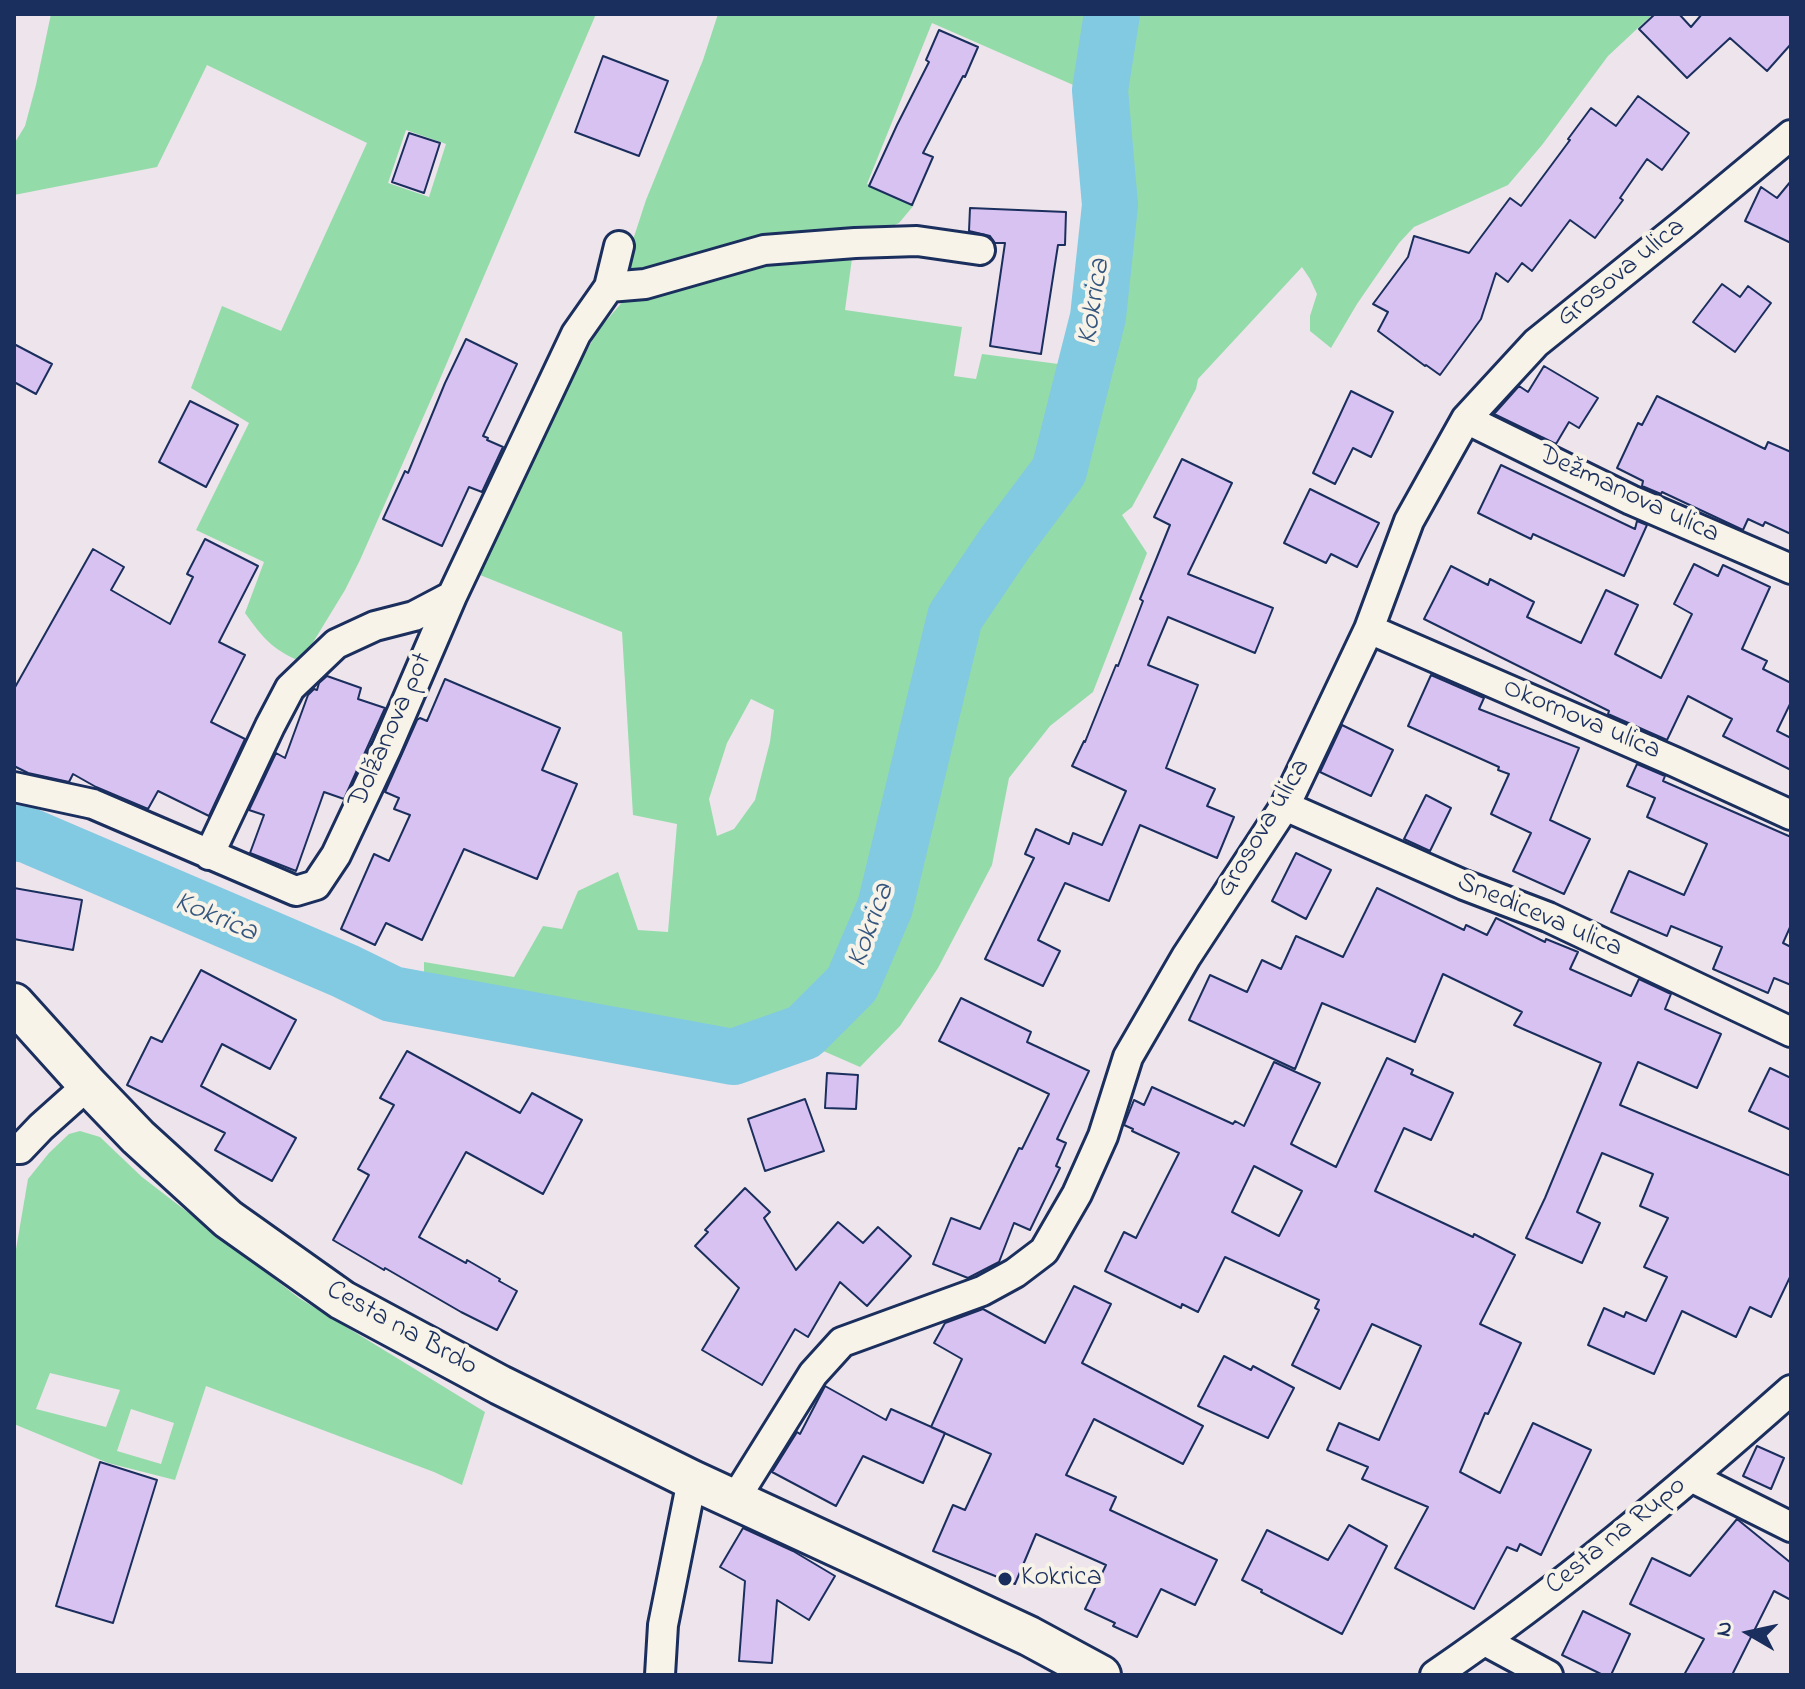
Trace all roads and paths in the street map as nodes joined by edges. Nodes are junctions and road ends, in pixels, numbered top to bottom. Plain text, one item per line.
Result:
1 (1789, 139) edge
2 (619, 246) dead end
3 (980, 250) dead end
4 (609, 287) junction
5 (1466, 419) junction
6 (1791, 569) edge
7 (452, 596) junction
8 (1369, 629) junction
9 (14, 787) edge
10 (1285, 806) junction
11 (1791, 815) edge
12 (209, 855) junction
13 (14, 1003) edge
14 (1791, 1032) edge
15 (88, 1085) junction
16 (14, 1149) edge
17 (1791, 1390) edge
18 (1691, 1477) junction
19 (692, 1480) junction
20 (735, 1499) junction
21 (1791, 1527) edge
22 (1485, 1641) junction
23 (660, 1675) edge
24 (1101, 1675) edge
25 (1435, 1675) edge
26 (1548, 1675) edge

1 - 5 street, Grosova ulica
2 - 4 street, Dolžanova pot
3 - 4 street
4 - 7 street, Dolžanova pot
5 - 6 street, Dežmanova ulica
5 - 8 street, Grosova ulica
7 - 12 street
7 - 12 street, Dolžanova pot
8 - 10 street, Grosova ulica
8 - 11 street, Okornova ulica
9 - 12 street, Dolžanova pot
10 - 14 street, Snediceva ulica
10 - 20 street, Grosova ulica
13 - 15 street, Cesta na Brdo
15 - 16 street
15 - 19 street, Cesta na Brdo
17 - 18 street, Cesta na Rupo
18 - 21 street
18 - 22 street, Cesta na Rupo
19 - 20 street, Cesta na Brdo
19 - 23 street
20 - 24 street, Cesta na Brdo
22 - 25 street, Cesta na Rupo
22 - 26 street

